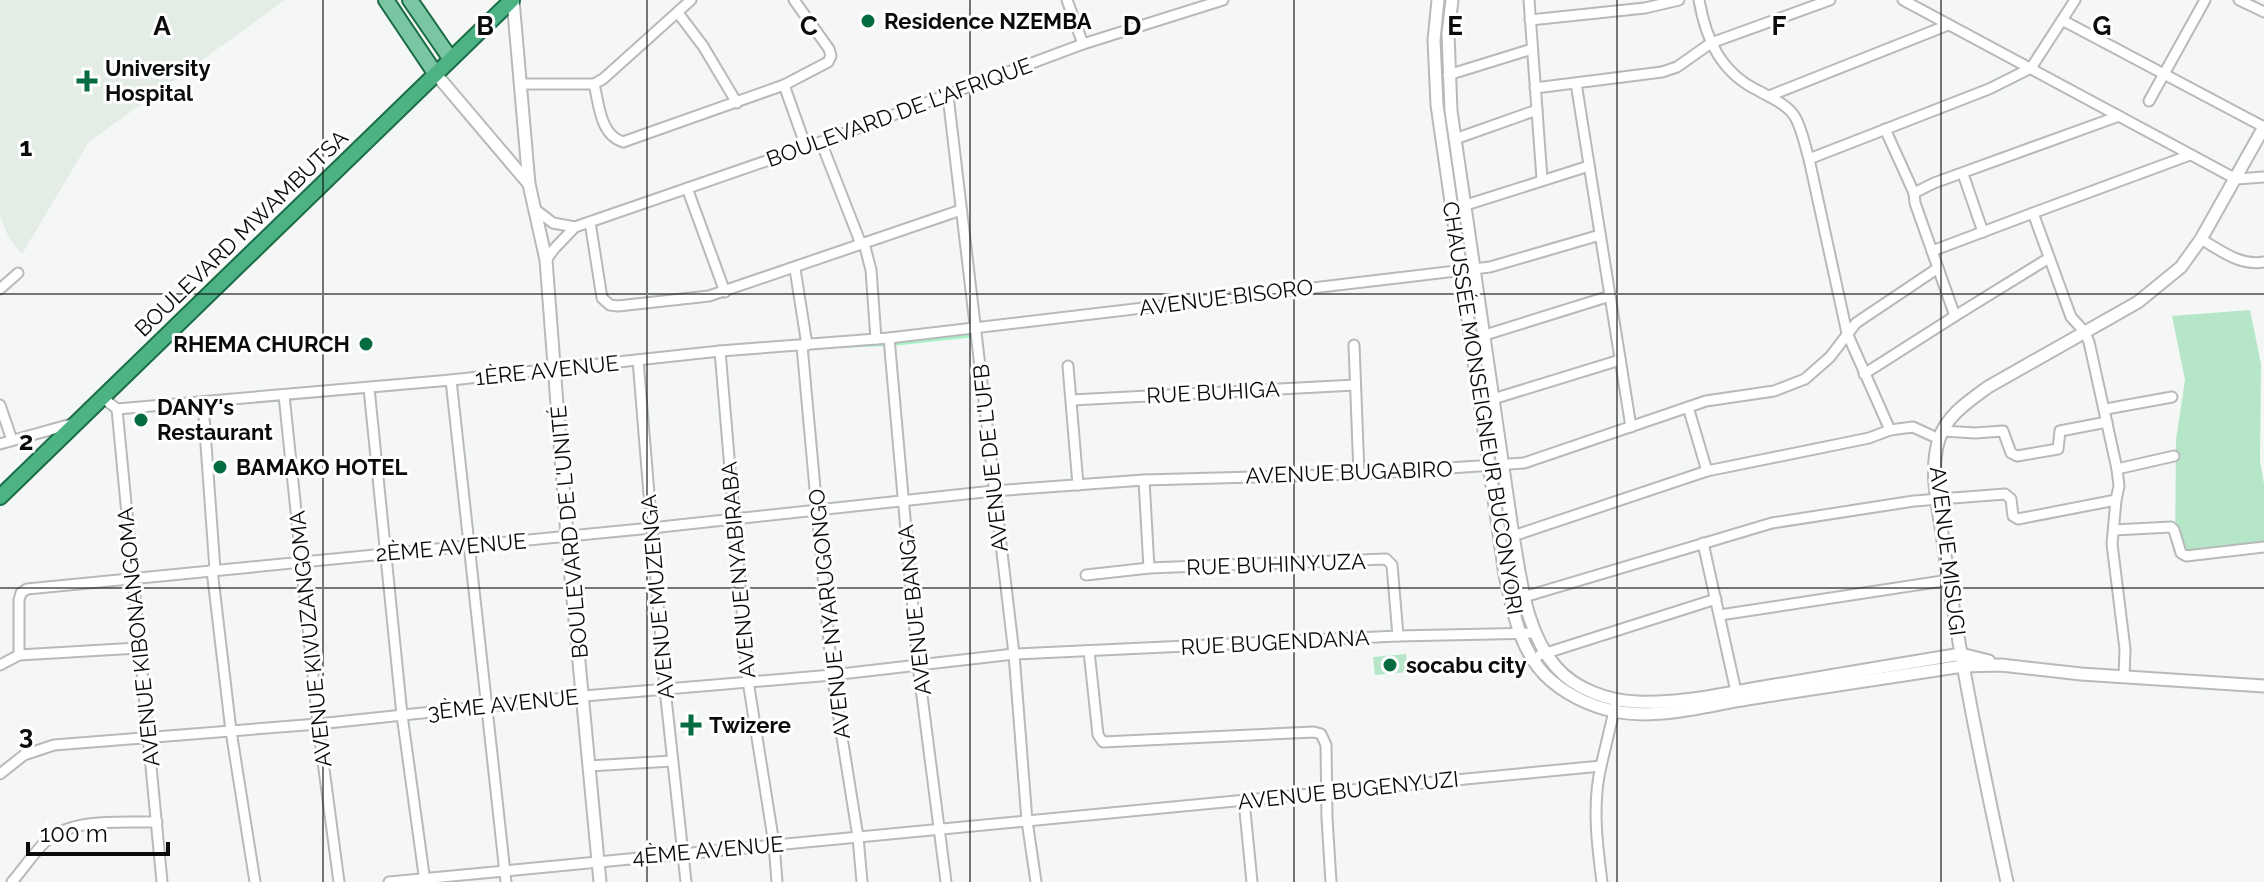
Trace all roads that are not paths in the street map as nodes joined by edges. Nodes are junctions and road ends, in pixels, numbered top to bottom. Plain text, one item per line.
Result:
1 (386, 0) edge
2 (410, 0) edge
3 (512, 0) edge
4 (691, 0) edge
5 (794, 0) edge
6 (1067, 0) edge
7 (1223, 0) edge
8 (1438, 0) edge
9 (1452, 0) edge
10 (1529, 0) edge
11 (1679, 0) edge
12 (1699, 0) edge
13 (1830, 0) edge
14 (1903, 0) edge
15 (2075, 0) edge
16 (2205, 0) edge
17 (2239, 0) edge
18 (2264, 12) edge
19 (678, 13) junction
20 (1530, 20) junction
21 (2062, 20) junction
22 (1948, 25) junction
23 (1711, 43) junction
24 (1083, 44) junction
25 (1532, 49) junction
26 (450, 58) junction
27 (2031, 68) junction
28 (435, 73) junction
29 (2165, 74) junction
30 (1448, 75) junction
31 (1576, 83) junction
32 (522, 84) junction
33 (594, 84) junction
34 (784, 85) junction
35 (1535, 88) junction
36 (948, 96) junction
37 (1769, 96) junction
38 (2149, 101) dead end
39 (737, 103) junction
40 (1537, 110) junction
41 (2119, 116) junction
42 (2264, 127) edge
43 (1885, 129) junction
44 (1455, 139) junction
45 (821, 142) junction
46 (806, 147) junction
47 (2190, 155) junction
48 (1809, 159) junction
49 (1589, 166) junction
50 (1963, 174) junction
51 (2264, 177) edge
52 (1542, 179) junction
53 (2236, 179) junction
54 (529, 184) junction
55 (687, 188) junction
56 (1914, 193) junction
57 (1466, 205) junction
58 (536, 210) junction
59 (961, 210) junction
60 (2033, 213) junction
61 (590, 222) junction
62 (575, 227) junction
63 (1983, 232) junction
64 (1600, 235) junction
65 (2201, 239) junction
66 (862, 244) junction
67 (1932, 251) junction
68 (2049, 258) junction
69 (546, 260) junction
70 (2264, 262) edge
71 (1476, 268) junction
72 (1938, 268) junction
73 (795, 269) junction
74 (1461, 270) junction
75 (18, 273) dead end
76 (0, 289) edge
77 (725, 292) junction
78 (1610, 296) junction
79 (1955, 316) junction
80 (976, 326) junction
81 (2084, 331) junction
82 (1847, 333) junction
83 (1485, 335) junction
84 (889, 338) junction
85 (876, 339) junction
86 (804, 345) junction
87 (1354, 345) dead end
88 (720, 351) junction
89 (638, 360) junction
90 (1620, 360) junction
91 (1068, 366) dead end
92 (554, 370) junction
93 (1864, 374) junction
94 (451, 380) junction
95 (1355, 385) junction
96 (369, 388) junction
97 (284, 395) junction
98 (2172, 397) dead end
99 (103, 398) junction
100 (1493, 399) junction
101 (1072, 400) junction
102 (203, 403) junction
103 (0, 405) edge
104 (1688, 407) junction
105 (117, 409) junction
106 (2106, 409) junction
107 (78, 422) junction
108 (2107, 422) junction
109 (1631, 427) junction
110 (1890, 430) junction
111 (1941, 435) junction
112 (12, 440) junction
113 (0, 444) edge
114 (2174, 456) dead end
115 (1503, 465) junction
116 (1489, 467) junction
117 (2117, 469) junction
118 (1707, 471) junction
119 (1359, 474) junction
120 (1144, 480) junction
121 (1078, 485) junction
122 (993, 491) junction
123 (0, 497) edge
124 (1938, 499) junction
125 (2116, 500) junction
126 (903, 502) junction
127 (817, 510) junction
128 (733, 518) junction
129 (651, 528) junction
130 (2114, 530) junction
131 (567, 536) junction
132 (1513, 536) junction
133 (1703, 543) junction
134 (467, 545) junction
135 (2264, 547) edge
136 (384, 554) junction
137 (301, 562) junction
138 (1149, 568) junction
139 (213, 570) junction
140 (1086, 575) dead end
141 (132, 577) junction
142 (1949, 580) junction
143 (1524, 597) junction
144 (1716, 599) junction
145 (1720, 615) junction
146 (1535, 633) junction
147 (1520, 635) junction
148 (1398, 636) junction
149 (138, 648) junction
150 (1089, 651) junction
151 (1545, 653) junction
152 (1014, 654) junction
153 (19, 655) junction
154 (1532, 657) junction
155 (1962, 660) junction
156 (0, 665) edge
157 (918, 665) junction
158 (832, 675) junction
159 (2124, 677) junction
160 (748, 681) junction
161 (2264, 686) edge
162 (665, 689) junction
163 (584, 696) junction
164 (1737, 696) junction
165 (1615, 705) junction
166 (487, 707) junction
167 (402, 715) junction
168 (318, 724) junction
169 (231, 731) junction
170 (148, 739) junction
171 (672, 761) junction
172 (589, 766) junction
173 (1601, 766) junction
174 (0, 774) edge
175 (1327, 790) junction
176 (1244, 801) junction
177 (1027, 821) junction
178 (157, 822) junction
179 (941, 829) junction
180 (858, 837) junction
181 (774, 844) junction
182 (683, 853) junction
183 (598, 860) junction
184 (504, 870) junction
185 (425, 880) edge
186 (12, 882) edge
187 (162, 882) edge
188 (255, 882) edge
189 (339, 882) edge
190 (389, 882) edge
191 (506, 882) edge
192 (600, 882) edge
193 (686, 882) edge
194 (777, 882) edge
195 (862, 882) edge
196 (946, 882) edge
197 (1036, 882) edge
198 (1252, 882) edge
199 (1331, 882) edge
200 (1602, 882) edge
201 (2007, 882) edge

1 - 28 main road
2 - 26 main road
3 - 26 highway, BOULEVARD MWAMBUTSA
3 - 32 street, BOULEVARD DE L'UNITÉ
4 - 19 street
5 - 34 street
6 - 24 street
7 - 24 street, BOULEVARD DE L'AFRIQUE
8 - 74 street, CHAUSSÉE MONSEIGNEUR BUCONYORI
9 - 30 street, CHAUSSÉE MONSEIGNEUR BUCONYORI
10 - 20 street
11 - 20 street
12 - 23 street
13 - 23 street
14 - 22 street
15 - 21 street
16 - 29 street
17 - 18 street
19 - 33 street
19 - 39 street
20 - 25 street
21 - 27 street
21 - 29 street
22 - 27 street
22 - 37 street
23 - 31 street
23 - 37 street
24 - 36 street, BOULEVARD DE L'AFRIQUE
25 - 30 street
25 - 35 street
26 - 28 highway, BOULEVARD MWAMBUTSA
27 - 41 street
27 - 43 street
28 - 54 street, BOULEVARD DE L'UNITÉ
28 - 99 highway, BOULEVARD MWAMBUTSA
29 - 38 street
29 - 42 street
30 - 44 street, CHAUSSÉE MONSEIGNEUR BUCONYORI
31 - 35 street
31 - 49 street
32 - 33 street
32 - 54 street, BOULEVARD DE L'UNITÉ
33 - 39 street
34 - 39 street
34 - 46 street
35 - 40 street
36 - 45 street, BOULEVARD DE L'AFRIQUE
36 - 59 street, AVENUE DE L'UFB
37 - 48 street
40 - 44 street
40 - 52 street
41 - 47 street
41 - 50 street
42 - 53 street
43 - 48 street
43 - 56 street
44 - 57 street, CHAUSSÉE MONSEIGNEUR BUCONYORI
45 - 46 street, BOULEVARD DE L'AFRIQUE
45 - 66 street
46 - 55 street, BOULEVARD DE L'AFRIQUE
47 - 53 street
47 - 60 street
48 - 82 street
49 - 52 street
49 - 64 street
50 - 56 street
50 - 63 street
51 - 53 street
52 - 57 street
53 - 65 street
54 - 58 street, BOULEVARD DE L'UNITÉ
55 - 61 street, BOULEVARD DE L'AFRIQUE
55 - 77 street
56 - 67 street
57 - 71 street, CHAUSSÉE MONSEIGNEUR BUCONYORI
58 - 62 street
58 - 69 street, BOULEVARD DE L'UNITÉ
59 - 66 street
59 - 80 street, AVENUE DE L'UFB
60 - 63 street
60 - 68 street
61 - 62 street, BOULEVARD DE L'AFRIQUE
61 - 77 street
62 - 69 street, BOULEVARD DE L'AFRIQUE
63 - 67 street
64 - 71 street, AVENUE BISORO
64 - 78 street
65 - 70 street
65 - 81 street
66 - 73 street
66 - 85 street
67 - 72 street
68 - 79 street
68 - 81 street
69 - 92 street, BOULEVARD DE L'UNITÉ
71 - 74 street, AVENUE BISORO
71 - 83 street, CHAUSSÉE MONSEIGNEUR BUCONYORI
72 - 79 street
72 - 82 street, AVENUE BUGABIRO
73 - 77 street
73 - 86 street, AVENUE NYARUGONGO
74 - 80 street, AVENUE BISORO
74 - 116 street, CHAUSSÉE MONSEIGNEUR BUCONYORI
75 - 76 street
78 - 83 street
78 - 90 street
79 - 93 street
80 - 84 street, 1ÈRE AVENUE
80 - 122 street, AVENUE DE L'UFB
81 - 106 street
81 - 111 street
82 - 93 street
82 - 104 street, AVENUE BUGABIRO
83 - 100 street, CHAUSSÉE MONSEIGNEUR BUCONYORI
84 - 85 street, 1ÈRE AVENUE
84 - 126 street, AVENUE BANGA
85 - 86 street, 1ÈRE AVENUE
86 - 88 street, 1ÈRE AVENUE
86 - 127 street, AVENUE NYARUGONGO
87 - 95 street
88 - 89 street, 1ÈRE AVENUE
88 - 128 street, AVENUE NYABIRABA
89 - 92 street, 1ÈRE AVENUE
89 - 129 street, AVENUE MUZENGA
90 - 100 street
90 - 109 street
91 - 101 street
92 - 94 street, 1ÈRE AVENUE
92 - 131 street, BOULEVARD DE L'UNITÉ
93 - 110 street
94 - 96 street, 1ÈRE AVENUE
94 - 134 street
95 - 101 street, RUE BUHIGA
95 - 119 street
96 - 97 street, 1ÈRE AVENUE
96 - 136 street
97 - 102 street, 1ÈRE AVENUE
97 - 137 street, AVENUE KIVUZANGOMA
98 - 106 street
99 - 105 street
99 - 107 highway, BOULEVARD MWAMBUTSA
100 - 115 street, CHAUSSÉE MONSEIGNEUR BUCONYORI
101 - 121 street
102 - 105 street, 1ÈRE AVENUE
102 - 139 street
103 - 112 street
104 - 109 street, AVENUE BUGABIRO
104 - 118 street
105 - 141 street, AVENUE KIBONANGOMA
106 - 108 street
107 - 112 street
107 - 123 highway, BOULEVARD MWAMBUTSA
108 - 111 street
108 - 117 street
109 - 115 street, AVENUE BUGABIRO
110 - 111 street
110 - 118 street
111 - 124 street, AVENUE MISUGI
112 - 113 street
114 - 117 street
115 - 116 street, AVENUE BUGABIRO
115 - 132 street, CHAUSSÉE MONSEIGNEUR BUCONYORI
116 - 119 street, AVENUE BUGABIRO
116 - 147 street, CHAUSSÉE MONSEIGNEUR BUCONYORI
117 - 125 street
118 - 132 street
119 - 120 street, AVENUE BUGABIRO
120 - 121 street, AVENUE BUGABIRO
120 - 138 street
121 - 122 street, AVENUE BUGABIRO
122 - 126 street, 2ÈME AVENUE
122 - 152 street, AVENUE DE L'UFB
124 - 125 street
124 - 133 street
124 - 142 street, AVENUE MISUGI
125 - 130 street
126 - 127 street, 2ÈME AVENUE
126 - 157 street, AVENUE BANGA
127 - 128 street, 2ÈME AVENUE
127 - 158 street, AVENUE NYARUGONGO
128 - 129 street, 2ÈME AVENUE
128 - 160 street, AVENUE NYABIRABA
129 - 131 street, 2ÈME AVENUE
129 - 162 street, AVENUE MUZENGA
130 - 135 street
130 - 159 street
131 - 134 street, 2ÈME AVENUE
131 - 163 street, BOULEVARD DE L'UNITÉ
132 - 143 street, CHAUSSÉE MONSEIGNEUR BUCONYORI
133 - 143 street
133 - 144 street
134 - 136 street, 2ÈME AVENUE
134 - 166 street
136 - 137 street, 2ÈME AVENUE
136 - 167 street
137 - 139 street, 2ÈME AVENUE
137 - 168 street, AVENUE KIVUZANGOMA
138 - 140 street, RUE BUHINYUZA
138 - 148 street, RUE BUHINYUZA
139 - 141 street, 2ÈME AVENUE
139 - 169 street
141 - 149 street, AVENUE KIBONANGOMA
141 - 153 street, 2ÈME AVENUE
142 - 145 street
142 - 155 street, AVENUE MISUGI
143 - 146 street, CHAUSSÉE MONSEIGNEUR BUCONYORI
144 - 145 street
144 - 151 street
145 - 164 street
146 - 147 street, RUE BUGENDANA
146 - 151 street, CHAUSSÉE MONSEIGNEUR BUCONYORI
147 - 148 street, RUE BUGENDANA
147 - 154 street, CHAUSSÉE MONSEIGNEUR BUCONYORI
148 - 150 street, RUE BUGENDANA
149 - 153 street
149 - 170 street, AVENUE KIBONANGOMA
150 - 152 street, RUE BUGENDANA
150 - 175 street
151 - 154 street
151 - 165 street, CHAUSSÉE MONSEIGNEUR BUCONYORI
152 - 157 street, 3ÈME AVENUE
152 - 177 street, AVENUE DE L'UFB
153 - 156 street
154 - 165 street, CHAUSSÉE MONSEIGNEUR BUCONYORI
155 - 159 street, CHAUSSÉE MONSEIGNEUR BUCONYORI
155 - 164 street, CHAUSSÉE MONSEIGNEUR BUCONYORI
155 - 201 street, AVENUE MISUGI
157 - 158 street, 3ÈME AVENUE
157 - 179 street, AVENUE BANGA
158 - 160 street, 3ÈME AVENUE
158 - 180 street, AVENUE NYARUGONGO
159 - 161 street, CHAUSSÉE MONSEIGNEUR BUCONYORI
160 - 162 street, 3ÈME AVENUE
160 - 181 street, AVENUE NYABIRABA
162 - 163 street, 3ÈME AVENUE
162 - 171 street, AVENUE MUZENGA
163 - 166 street, 3ÈME AVENUE
163 - 172 street, BOULEVARD DE L'UNITÉ
164 - 165 street, CHAUSSÉE MONSEIGNEUR BUCONYORI
165 - 173 street
166 - 167 street, 3ÈME AVENUE
166 - 184 street
167 - 168 street, 3ÈME AVENUE
167 - 185 street
168 - 169 street, 3ÈME AVENUE
168 - 189 street, AVENUE KIVUZANGOMA
169 - 170 street, 3ÈME AVENUE
169 - 188 street
170 - 174 street, 3ÈME AVENUE
170 - 178 street, AVENUE KIBONANGOMA
171 - 172 street
171 - 182 street, AVENUE MUZENGA
172 - 183 street, BOULEVARD DE L'UNITÉ
173 - 175 street, AVENUE BUGENYUZI
173 - 200 street
175 - 176 street, AVENUE BUGENYUZI
175 - 199 street
176 - 177 street, AVENUE BUGENYUZI
176 - 198 street
177 - 179 street, 4ÈME AVENUE
177 - 197 street, AVENUE DE L'UFB
178 - 186 street
178 - 187 street, AVENUE KIBONANGOMA
179 - 180 street, 4ÈME AVENUE
179 - 196 street, AVENUE BANGA
180 - 181 street, 4ÈME AVENUE
180 - 195 street, AVENUE NYARUGONGO
181 - 182 street, 4ÈME AVENUE
181 - 194 street, AVENUE NYABIRABA
182 - 183 street, 4ÈME AVENUE
182 - 193 street, AVENUE MUZENGA
183 - 184 street, 4ÈME AVENUE
183 - 192 street, BOULEVARD DE L'UNITÉ
184 - 185 street, 4ÈME AVENUE
184 - 191 street
185 - 190 street, 4ÈME AVENUE

